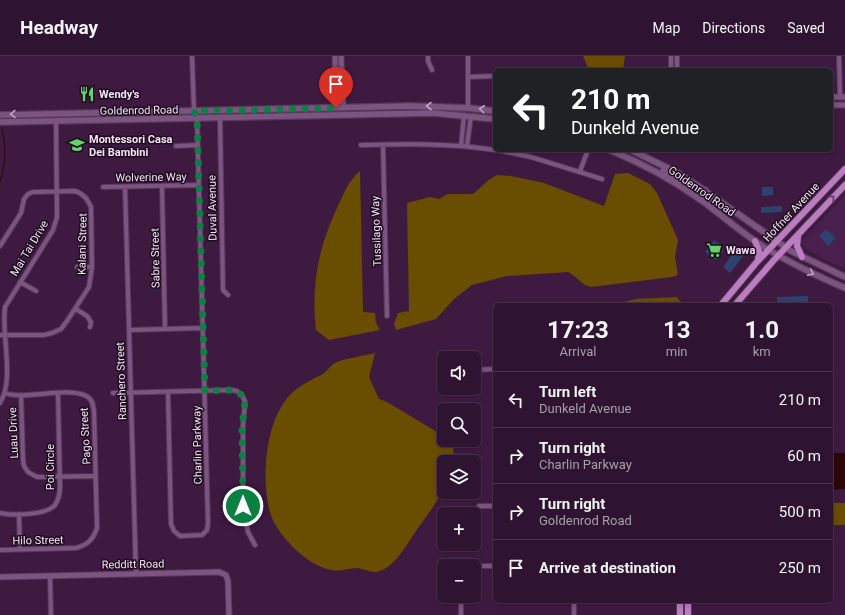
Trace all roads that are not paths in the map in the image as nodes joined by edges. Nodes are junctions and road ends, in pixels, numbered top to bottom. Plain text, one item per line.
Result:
1 (192, 56) edge
2 (334, 56) edge
3 (341, 56) edge
4 (428, 56) edge
5 (468, 56) edge
6 (671, 56) edge
7 (677, 56) edge
8 (839, 56) edge
9 (671, 68) edge
10 (677, 68) edge
11 (432, 70) dead end
12 (493, 76) edge
13 (468, 77) junction
14 (842, 97) edge
15 (833, 103) edge
16 (833, 104) edge
17 (845, 105) edge
18 (411, 106) junction
19 (336, 108) junction
20 (343, 108) junction
21 (468, 108) junction
22 (194, 111) junction
23 (493, 111) edge
24 (95, 113) junction
25 (56, 114) junction
26 (0, 115) edge
27 (323, 116) junction
28 (340, 116) junction
29 (464, 116) junction
30 (471, 116) junction
31 (197, 118) junction
32 (220, 118) junction
33 (493, 119) edge
34 (0, 122) edge
35 (20, 122) junction
36 (56, 122) junction
37 (462, 133) junction
38 (469, 134) junction
39 (383, 144) junction
40 (198, 145) junction
41 (361, 145) dead end
42 (176, 146) dead end
43 (461, 146) junction
44 (467, 146) junction
45 (493, 150) edge
46 (508, 152) edge
47 (587, 152) edge
48 (614, 152) edge
49 (635, 152) edge
50 (652, 169) junction
51 (845, 169) edge
52 (580, 171) junction
53 (602, 179) dead end
54 (845, 185) edge
55 (162, 186) junction
56 (200, 186) junction
57 (125, 187) junction
58 (104, 188) dead end
59 (705, 190) junction
60 (57, 192) junction
61 (699, 199) junction
62 (740, 216) junction
63 (798, 234) junction
64 (755, 241) junction
65 (777, 242) junction
66 (0, 246) edge
67 (786, 247) junction
68 (769, 250) junction
69 (778, 256) junction
70 (802, 257) junction
71 (756, 263) junction
72 (77, 267) dead end
73 (92, 267) junction
74 (845, 277) edge
75 (20, 282) junction
76 (845, 288) edge
77 (734, 289) junction
78 (36, 291) dead end
79 (228, 296) dead end
80 (723, 303) edge
81 (726, 303) edge
82 (738, 303) edge
83 (76, 309) junction
84 (387, 316) dead end
85 (90, 327) dead end
86 (203, 328) junction
87 (165, 329) junction
88 (129, 330) junction
89 (0, 335) edge
90 (6, 335) junction
91 (481, 370) edge
92 (493, 370) edge
93 (205, 391) junction
94 (168, 392) junction
95 (5, 393) junction
96 (131, 393) junction
97 (21, 394) junction
98 (58, 394) junction
99 (113, 394) dead end
100 (0, 403) edge
101 (60, 476) junction
102 (96, 476) junction
103 (479, 506) dead end
104 (493, 506) edge
105 (0, 513) edge
106 (19, 514) junction
107 (255, 545) dead end
108 (76, 548) joint
109 (20, 549) junction
110 (0, 550) edge
111 (481, 566) edge
112 (493, 566) edge
113 (136, 574) junction
114 (50, 576) junction
115 (0, 577) edge
116 (461, 603) edge
117 (574, 603) edge
118 (680, 603) edge
119 (688, 603) edge
120 (51, 615) edge
121 (229, 615) edge
122 (461, 615) edge
123 (574, 615) edge
124 (680, 615) edge
125 (688, 615) edge

1 - 22 street, Charlin Parkway
2 - 19 street
3 - 20 street
4 - 11 street
5 - 13 street
6 - 9 street
7 - 10 street
8 - 14 street
12 - 13 street
13 - 21 street
14 - 15 street
16 - 17 street
18 - 20 main road, Goldenrod Road
21 -> 18 main road, Goldenrod Road
18 - 28 main road
19 - 20 main road, Goldenrod Road
19 - 22 main road, Goldenrod Road
20 - 27 main road
23 -> 21 main road, Goldenrod Road
22 - 24 main road, Goldenrod Road
22 - 31 street, Charlin Parkway
24 - 25 main road, Goldenrod Road
24 - 36 main road
25 -> 26 main road, Goldenrod Road
25 - 35 main road
27 - 28 main road, Goldenrod Road
27 - 32 main road, Goldenrod Road
28 - 29 main road, Goldenrod Road
29 - 30 main road, Goldenrod Road
29 - 37 street
30 - 33 main road, Goldenrod Road
30 - 38 street
31 - 32 main road, Goldenrod Road
31 - 36 main road, Goldenrod Road
31 - 40 street, Charlin Parkway
32 - 79 street, Duval Avenue
34 - 35 main road, Goldenrod Road
35 - 36 main road, Goldenrod Road
36 - 60 street, Mai Tai Drive
37 - 38 street
37 - 43 street
38 - 44 street
39 - 41 street
39 - 43 street
39 - 84 street, Tussilago Way
40 - 42 street
40 - 56 street, Charlin Parkway
43 - 44 street
44 - 45 street
46 - 52 street
47 - 52 street
48 - 50 main road, Goldenrod Road
49 - 59 main road, Goldenrod Road
50 - 59 main road
50 - 61 main road, Goldenrod Road
51 - 65 main road, Hoffner Avenue
52 - 53 street
63 -> 54 main road, Hoffner Avenue
55 - 56 street, Wolverine Way
55 - 57 street, Wolverine Way
55 - 87 street, Sabre Street
56 - 86 street, Charlin Parkway
57 - 58 street, Wolverine Way
57 - 88 street, Ranchero Street
59 - 62 main road, Goldenrod Road
60 - 66 street, Kalani Street
60 - 73 street, Kalani Street
60 - 75 street, Mai Tai Drive
61 - 62 main road
61 - 64 main road, Goldenrod Road
62 - 65 main road, Goldenrod Road
63 - 67 main road, Hoffner Avenue
63 - 70 main road
64 - 68 main road, Goldenrod Road
64 - 71 main road
65 - 67 main road, Goldenrod Road
65 - 68 main road, Hoffner Avenue
67 - 69 main road, Hoffner Avenue
67 - 70 main road, Goldenrod Road
68 - 69 main road, Goldenrod Road
68 - 71 main road, Hoffner Avenue
69 -> 76 main road, Goldenrod Road
69 - 82 main road, Hoffner Avenue
70 - 74 main road, Goldenrod Road
71 - 77 main road, Hoffner Avenue
72 - 73 street
73 - 83 street, Kalani Street
75 - 78 street
75 - 90 street, Mai Tai Drive
77 - 80 main road, Hoffner Avenue
77 - 81 main road
83 - 85 street
83 - 90 street, Kalani Street
86 - 87 street
86 - 93 street, Charlin Parkway
87 - 88 street
88 - 96 street, Ranchero Street
89 - 90 street, Kalani Street
90 - 95 street, Mai Tai Drive
91 - 92 street
93 - 94 street
93 - 94 street, Charlin Parkway
93 - 107 street
94 - 96 street
95 - 97 street, Pago Street
95 - 100 street, Mai Tai Drive
96 - 99 street
96 - 113 street, Ranchero Street
97 - 98 street, Pago Street
97 - 101 street, Luau Drive
98 - 101 street, Poi Circle
98 - 102 street, Pago Street
101 - 102 street, Luau Drive
101 - 106 street, Poi Circle
102 - 108 street, Pago Street
103 - 104 street
105 - 106 street, Poi Circle
106 - 109 street
108 - 109 street, Hilo Street
109 - 110 street, Hilo Street
111 - 112 street
113 - 114 street, Redditt Road
113 - 121 street, Redditt Road
114 - 115 street, Redditt Road
114 - 120 street
116 - 122 street
117 - 123 street
118 - 124 main road
119 - 125 main road

